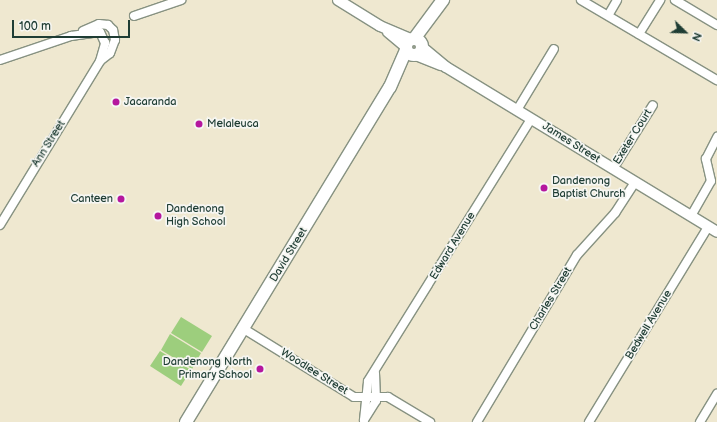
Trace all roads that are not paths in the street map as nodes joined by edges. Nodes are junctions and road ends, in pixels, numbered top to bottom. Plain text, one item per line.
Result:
1 (181, 0) edge
2 (338, 0) edge
3 (443, 0) edge
4 (581, 0) edge
5 (617, 0) edge
6 (660, 0) edge
7 (675, 0) edge
8 (609, 14) junction
9 (134, 16) dead end
10 (108, 25) junction
11 (717, 25) edge
12 (100, 32) junction
13 (639, 34) junction
14 (71, 36) junction
15 (414, 47) junction
16 (554, 49) dead end
17 (0, 60) edge
18 (99, 64) junction
19 (717, 80) edge
20 (653, 105) dead end
21 (517, 110) junction
22 (531, 119) junction
23 (717, 138) edge
24 (613, 169) junction
25 (635, 182) junction
26 (691, 216) junction
27 (0, 225) edge
28 (713, 230) edge
29 (244, 329) junction
30 (375, 373) junction
31 (717, 394) edge
32 (377, 396) junction
33 (366, 398) junction
34 (363, 421) edge
35 (186, 422) edge
36 (430, 422) edge
37 (477, 422) edge
38 (589, 422) edge
39 (700, 422) edge

1 - 9 street
2 - 15 street, James Street
3 - 15 main road, David Street
4 - 8 street
5 - 8 street
6 - 13 street
7 - 11 street
8 - 13 street
10 - 12 street
10 - 14 street
10 - 18 street, Ann Street
12 - 14 street
12 - 18 street, Ann Street
13 - 19 street
14 - 17 street
15 - 21 street, James Street
15 - 29 main road, David Street
16 - 21 street
18 - 27 street, Ann Street
20 - 24 street, Exeter Court
21 - 22 street, James Street
22 - 24 street, James Street
22 - 30 street, Edward Avenue
23 - 26 street
24 - 25 street, James Street
25 - 26 street, James Street
25 - 37 street, Charles Street
26 - 28 street, James Street
28 - 38 street, Bedwell Avenue
29 - 33 street, Woodlee Street
29 - 35 main road, David Street
30 - 32 street
30 - 33 street, Edward Avenue
31 - 39 street
32 - 33 street, Woodlee Street
32 - 34 street, Edward Avenue
32 - 36 street, Woodlee Street
33 - 34 street, Edward Avenue

